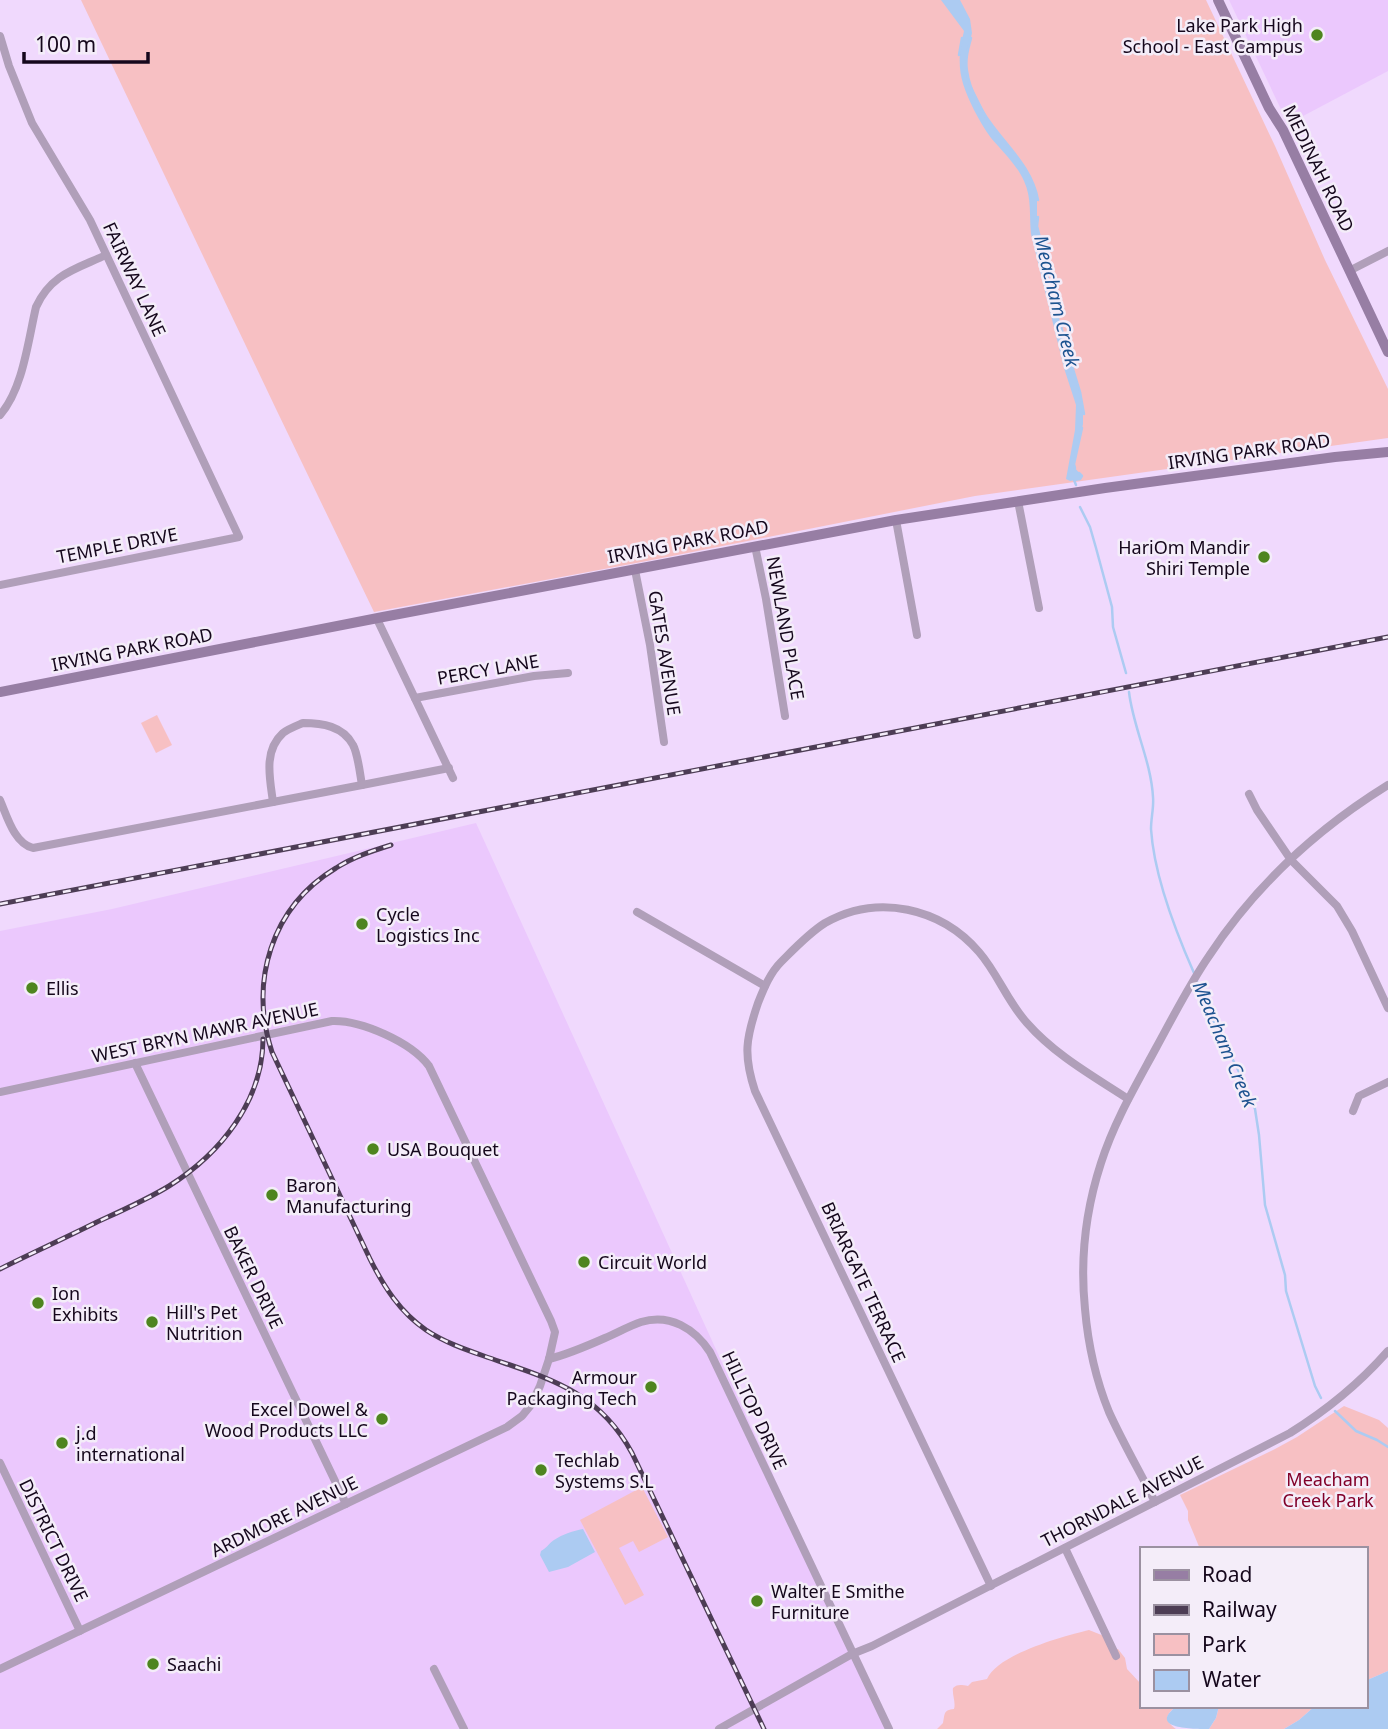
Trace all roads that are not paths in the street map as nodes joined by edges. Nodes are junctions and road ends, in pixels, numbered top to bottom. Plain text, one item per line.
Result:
1 (1218, 0) edge
2 (0, 36) edge
3 (1388, 251) edge
4 (106, 256) junction
5 (1349, 271) junction
6 (1388, 352) edge
7 (0, 415) edge
8 (1388, 452) edge
9 (1018, 501) junction
10 (896, 520) junction
11 (239, 537) joint
12 (755, 546) junction
13 (635, 570) junction
14 (0, 585) edge
15 (1039, 608) dead end
16 (377, 619) junction
17 (917, 635) dead end
18 (568, 673) dead end
19 (0, 692) edge
20 (415, 698) junction
21 (785, 716) dead end
22 (664, 741) dead end
23 (449, 768) junction
24 (453, 778) dead end
25 (362, 785) junction
26 (1388, 785) edge
27 (1249, 794) dead end
28 (0, 800) edge
29 (273, 802) junction
30 (1291, 859) junction
31 (637, 912) dead end
32 (765, 986) junction
33 (1388, 1009) edge
34 (135, 1063) junction
35 (1388, 1083) edge
36 (0, 1092) edge
37 (1128, 1099) junction
38 (1353, 1111) dead end
39 (1388, 1351) edge
40 (549, 1360) junction
41 (0, 1463) edge
42 (1155, 1502) junction
43 (346, 1504) junction
44 (1065, 1548) junction
45 (991, 1586) junction
46 (80, 1631) junction
47 (852, 1654) junction
48 (1116, 1656) dead end
49 (0, 1669) edge
50 (434, 1669) dead end
51 (464, 1729) edge
52 (719, 1729) edge
53 (888, 1729) edge

1 - 5 main road, MEDINAH ROAD
2 - 4 street, FAIRWAY LANE
3 - 5 street
4 - 7 street
4 - 11 street, FAIRWAY LANE
5 - 6 main road, MEDINAH ROAD
8 - 9 main road, IRVING PARK ROAD
9 - 10 main road, IRVING PARK ROAD
9 - 15 street
10 - 12 main road, IRVING PARK ROAD
10 - 17 street
11 - 14 street, TEMPLE DRIVE
12 - 13 main road, IRVING PARK ROAD
12 - 21 street, NEWLAND PLACE
13 - 16 main road, IRVING PARK ROAD
13 - 22 street, GATES AVENUE
16 - 19 main road, IRVING PARK ROAD
16 - 20 street
18 - 20 street, PERCY LANE
20 - 23 street
23 - 24 street
23 - 25 street
25 - 29 street
25 - 29 street
26 - 30 street
27 - 30 street
28 - 29 street
30 - 33 street
30 - 37 street
31 - 32 street
32 - 37 street, BRIARGATE TERRACE
32 - 45 street, BRIARGATE TERRACE
34 - 36 street, WEST BRYN MAWR AVENUE
34 - 40 street, WEST BRYN MAWR AVENUE
34 - 43 street, BAKER DRIVE
35 - 38 street
37 - 42 street
39 - 42 street, THORNDALE AVENUE
40 - 43 street, ARDMORE AVENUE
40 - 47 street, HILLTOP DRIVE
41 - 46 street, DISTRICT DRIVE
42 - 44 street, THORNDALE AVENUE
43 - 46 street, ARDMORE AVENUE
44 - 45 street, THORNDALE AVENUE
44 - 48 street
45 - 47 street, THORNDALE AVENUE
46 - 49 street, ARDMORE AVENUE
47 - 52 street, THORNDALE AVENUE
47 - 53 street, HILLTOP DRIVE
50 - 51 street

